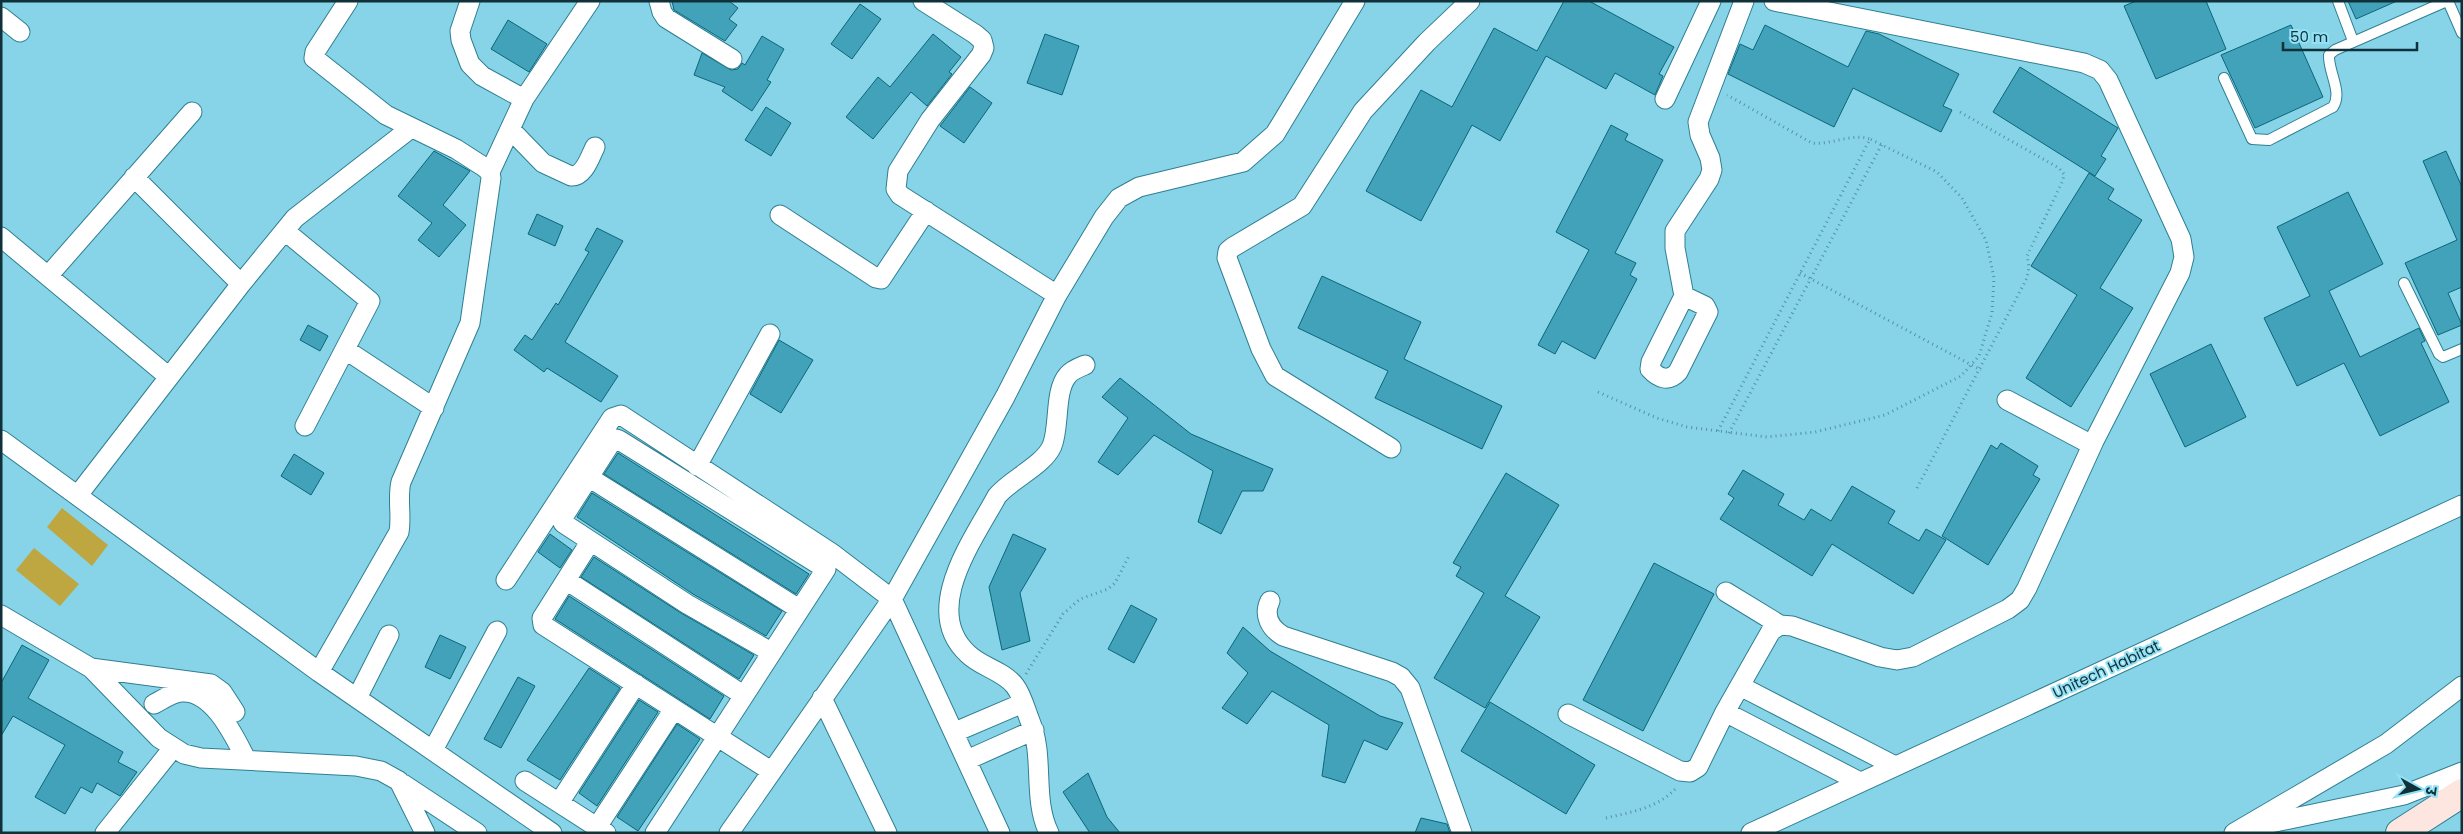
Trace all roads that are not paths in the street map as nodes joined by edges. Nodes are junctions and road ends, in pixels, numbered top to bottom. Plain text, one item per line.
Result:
1 (348, 1) edge
2 (470, 1) edge
3 (590, 1) edge
4 (659, 1) edge
5 (923, 1) edge
6 (1355, 1) edge
7 (1470, 1) edge
8 (1711, 1) edge
9 (1744, 1) edge
10 (1774, 1) edge
11 (2338, 1) edge
12 (2447, 1) edge
13 (1, 17) edge
14 (2461, 31) edge
15 (20, 32) dead end
16 (2353, 41) junction
17 (732, 59) dead end
18 (2224, 78) dead end
19 (1665, 99) dead end
20 (524, 100) junction
21 (192, 112) dead end
22 (411, 128) junction
23 (510, 129) junction
24 (595, 147) dead end
25 (490, 172) junction
26 (134, 177) junction
27 (926, 211) junction
28 (780, 215) dead end
29 (285, 231) junction
30 (1, 237) edge
31 (48, 276) junction
32 (2404, 283) dead end
33 (241, 284) junction
34 (1057, 295) junction
35 (1684, 296) dead end
36 (770, 334) dead end
37 (2462, 349) edge
38 (346, 350) junction
39 (1085, 364) dead end
40 (169, 377) junction
41 (2007, 400) dead end
42 (434, 408) junction
43 (305, 426) dead end
44 (1, 440) edge
45 (2092, 445) junction
46 (1391, 448) dead end
47 (697, 466) junction
48 (590, 478) junction
49 (78, 495) junction
50 (2462, 505) edge
51 (590, 542) junction
52 (506, 580) dead end
53 (566, 580) junction
54 (1726, 592) dead end
55 (892, 599) junction
56 (1270, 600) dead end
57 (799, 609) junction
58 (1, 615) edge
59 (1780, 626) junction
60 (497, 631) dead end
61 (389, 635) dead end
62 (771, 652) junction
63 (91, 668) junction
64 (319, 672) junction
65 (636, 684) junction
66 (1740, 686) junction
67 (2462, 686) edge
68 (744, 695) junction
69 (357, 698) junction
70 (822, 698) junction
71 (1023, 703) junction
72 (154, 704) dead end
73 (674, 709) junction
74 (235, 712) dead end
75 (1725, 712) junction
76 (1568, 714) dead end
77 (1034, 730) junction
78 (955, 732) junction
79 (716, 736) junction
80 (173, 748) junction
81 (433, 750) junction
82 (246, 759) junction
83 (967, 760) junction
84 (1895, 766) junction
85 (771, 771) junction
86 (2462, 772) edge
87 (399, 781) junction
88 (525, 781) dead end
89 (1860, 782) junction
90 (2462, 793) edge
91 (559, 803) junction
92 (602, 830) edge
93 (2237, 831) edge
94 (105, 833) edge
95 (425, 833) edge
96 (477, 833) edge
97 (552, 833) edge
98 (655, 833) edge
99 (730, 833) edge
100 (887, 833) edge
101 (1000, 833) edge
102 (1049, 833) edge
103 (1462, 833) edge
104 (1750, 833) edge
105 (2400, 833) edge

1 - 22 street
2 - 20 street
3 - 20 street
4 - 17 street
5 - 27 street
6 - 34 street
7 - 46 street
8 - 19 street
9 - 35 street
10 - 45 street
11 - 16 lane
12 - 14 lane
12 - 16 lane
13 - 15 street
16 - 18 lane
20 - 23 street
21 - 26 street
22 - 25 street
22 - 29 street
23 - 24 street
23 - 25 street
25 - 42 street
26 - 31 street
26 - 33 street
27 - 28 street
27 - 34 street
29 - 33 street
29 - 38 street
30 - 31 street
31 - 40 street
32 - 37 lane
33 - 40 street
34 - 55 street
36 - 47 street
38 - 42 street
38 - 43 street
39 - 71 street
40 - 49 street
41 - 45 street
42 - 64 street
44 - 49 street
45 - 59 street
47 - 52 street
47 - 55 street
48 - 51 street
48 - 57 street
48 - 57 street
49 - 64 street
50 - 84 street, Unitech Habitat
51 - 53 street
51 - 62 street
53 - 65 street
53 - 68 street
54 - 59 street
55 - 70 street
55 - 78 street
56 - 103 street
57 - 62 street
58 - 63 street
59 - 66 street
60 - 81 street
61 - 69 street
62 - 68 street
63 - 74 street
63 - 80 street
64 - 69 street
65 - 73 street
65 - 91 street
66 - 75 street
66 - 84 street
67 - 93 street
68 - 79 street
69 - 81 street
70 - 85 street
70 - 100 street
71 - 77 street
71 - 78 street
72 - 82 street
73 - 79 street
73 - 92 street
75 - 76 street
75 - 89 street
77 - 83 street
77 - 102 street
78 - 83 street
79 - 85 street
79 - 98 street
80 - 82 street
80 - 94 street
81 - 97 street
82 - 87 street
83 - 101 street
84 - 89 street, Unitech Habitat
85 - 99 street
86 - 93 street
87 - 95 street
87 - 96 street
88 - 91 street
89 - 104 street, Unitech Habitat
90 - 105 main road
91 - 92 street

